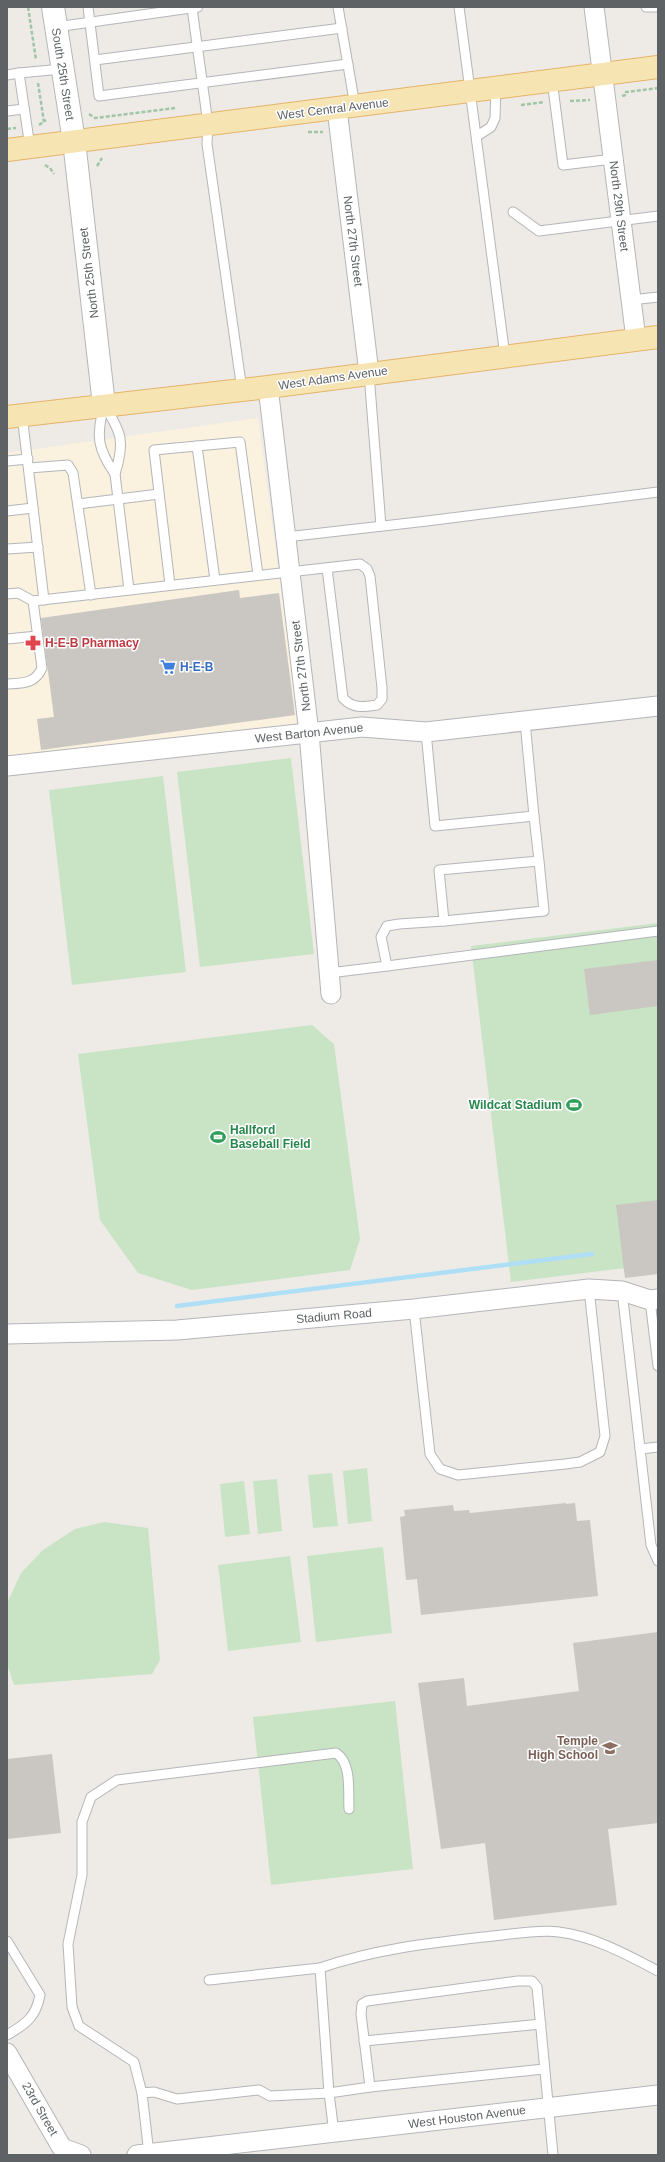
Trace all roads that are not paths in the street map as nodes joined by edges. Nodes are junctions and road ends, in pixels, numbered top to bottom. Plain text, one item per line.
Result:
1 (88, 7) edge
2 (195, 7) edge
3 (338, 7) edge
4 (459, 7) edge
5 (594, 7) edge
6 (646, 7) edge
7 (655, 7) edge
8 (135, 11) edge
9 (54, 17) edge
10 (90, 23) junction
11 (342, 28) junction
12 (198, 47) junction
13 (95, 60) junction
14 (348, 64) junction
15 (658, 67) edge
16 (62, 70) junction
17 (19, 73) junction
18 (602, 73) junction
19 (7, 75) edge
20 (552, 80) junction
21 (203, 84) junction
22 (496, 87) junction
23 (471, 91) junction
24 (346, 107) junction
25 (24, 109) junction
26 (7, 111) edge
27 (208, 124) junction
28 (477, 136) junction
29 (74, 140) junction
30 (30, 147) junction
31 (7, 150) edge
32 (613, 159) junction
33 (513, 212) dead end
34 (658, 216) edge
35 (621, 221) junction
36 (658, 296) edge
37 (631, 300) junction
38 (658, 337) edge
39 (636, 339) junction
40 (505, 356) junction
41 (369, 373) junction
42 (268, 387) junction
43 (242, 390) junction
44 (104, 405) junction
45 (15, 416) edge
46 (197, 446) junction
47 (7, 461) edge
48 (28, 463) junction
49 (115, 474) junction
50 (658, 492) edge
51 (159, 494) junction
52 (118, 499) junction
53 (78, 504) junction
54 (33, 508) junction
55 (7, 511) edge
56 (382, 526) junction
57 (286, 537) junction
58 (38, 547) junction
59 (7, 550) edge
60 (327, 568) junction
61 (290, 572) junction
62 (258, 575) junction
63 (215, 580) junction
64 (170, 586) junction
65 (129, 590) junction
66 (7, 594) edge
67 (91, 595) junction
68 (44, 600) junction
69 (33, 601) junction
70 (37, 636) junction
71 (7, 639) edge
72 (7, 684) edge
73 (658, 706) edge
74 (526, 722) junction
75 (426, 732) junction
76 (309, 733) junction
77 (7, 766) edge
78 (534, 816) junction
79 (539, 861) junction
80 (444, 921) junction
81 (658, 931) edge
82 (387, 966) junction
83 (329, 973) junction
84 (331, 994) dead end
85 (590, 1289) junction
86 (622, 1291) junction
87 (654, 1300) edge
88 (414, 1309) junction
89 (7, 1334) edge
90 (658, 1366) edge
91 (658, 1447) edge
92 (640, 1449) junction
93 (658, 1561) edge
94 (349, 1808) dead end
95 (7, 1941) edge
96 (320, 1968) junction
97 (658, 1971) edge
98 (209, 1980) dead end
99 (540, 2024) junction
100 (7, 2035) edge
101 (364, 2041) junction
102 (7, 2053) edge
103 (544, 2069) junction
104 (370, 2087) junction
105 (142, 2092) junction
106 (329, 2093) junction
107 (658, 2095) edge
108 (548, 2108) junction
109 (334, 2133) junction
110 (143, 2154) edge
111 (81, 2155) edge
112 (553, 2155) edge

1 - 10 lane
2 - 8 lane
2 - 12 lane
3 - 11 lane
4 - 23 lane
5 - 18 street, North 29th Street
6 - 7 lane
8 - 10 lane
9 - 10 lane
9 - 16 street, South 25th Street
10 - 13 lane
11 - 12 lane
11 - 14 lane
12 - 13 lane
12 - 21 lane
13 - 21 lane
14 - 21 lane
14 - 24 lane
15 - 18 main road, West Central Avenue
16 - 17 lane
16 - 29 street, South 25th Street
17 - 19 lane
17 - 25 lane
18 - 20 main road, West Central Avenue
18 - 32 street, North 29th Street
20 - 22 main road, West Central Avenue
20 - 32 lane
21 - 27 lane
22 - 23 main road, West Central Avenue
22 - 28 lane
23 - 24 main road, West Central Avenue
23 - 28 lane
24 - 27 main road, West Central Avenue
24 - 41 street, North 27th Street
25 - 26 lane
25 - 30 lane
27 - 29 main road, West Central Avenue
27 - 43 lane
28 - 40 lane
29 - 30 main road, West Central Avenue
29 - 44 street, North 25th Street
30 - 31 main road, West Central Avenue
32 - 35 street, North 29th Street
33 - 35 lane
34 - 35 lane
35 - 37 street, North 29th Street
36 - 37 lane
37 - 39 street, North 29th Street
38 - 39 main road, West Adams Avenue
39 - 40 main road, West Adams Avenue
40 - 41 main road, West Adams Avenue
41 - 42 main road, West Adams Avenue
41 - 56 lane
42 - 43 main road, West Adams Avenue
42 - 57 street, North 27th Street
43 - 44 main road, West Adams Avenue
44 - 45 main road, West Adams Avenue
44 - 49 lane
44 - 49 lane
45 - 48 lane
46 - 51 lane
46 - 62 lane
46 - 63 lane
47 - 48 lane
48 - 53 lane
48 - 54 lane
49 - 52 lane
50 - 56 lane
51 - 52 lane
51 - 64 lane
52 - 53 lane
52 - 65 lane
53 - 67 lane
54 - 55 lane
54 - 58 lane
56 - 57 lane
57 - 61 street, North 27th Street
58 - 59 lane
58 - 68 lane
60 - 60 lane
60 - 61 lane
61 - 62 lane
61 - 76 street, North 27th Street
62 - 63 lane
63 - 64 lane
64 - 65 lane
65 - 67 lane
66 - 69 lane
67 - 68 lane
68 - 69 lane
69 - 70 lane
70 - 71 lane
70 - 72 lane
73 - 74 street, West Barton Avenue
74 - 75 street, West Barton Avenue
74 - 78 lane
75 - 76 street, West Barton Avenue
75 - 78 lane
76 - 77 street, West Barton Avenue
76 - 83 street, North 27th Street
78 - 79 lane
79 - 80 lane
79 - 80 lane
80 - 82 lane
81 - 82 lane
82 - 83 lane
83 - 84 street, North 27th Street
85 - 86 street, Stadium Road
85 - 88 street, Stadium Road
85 - 88 lane
86 - 87 street, Stadium Road
86 - 92 lane
87 - 90 lane
88 - 89 street, Stadium Road
91 - 92 lane
92 - 93 lane
94 - 105 lane
95 - 100 lane
96 - 97 lane
96 - 98 lane
96 - 106 lane
99 - 101 lane
99 - 101 lane
99 - 103 lane
101 - 104 lane
102 - 111 street, 23rd Street
103 - 104 lane
103 - 108 lane
104 - 106 lane
105 - 106 lane
105 - 110 lane
106 - 109 lane
107 - 108 street, West Houston Avenue
108 - 109 street, West Houston Avenue
108 - 112 lane
109 - 110 street, West Houston Avenue

